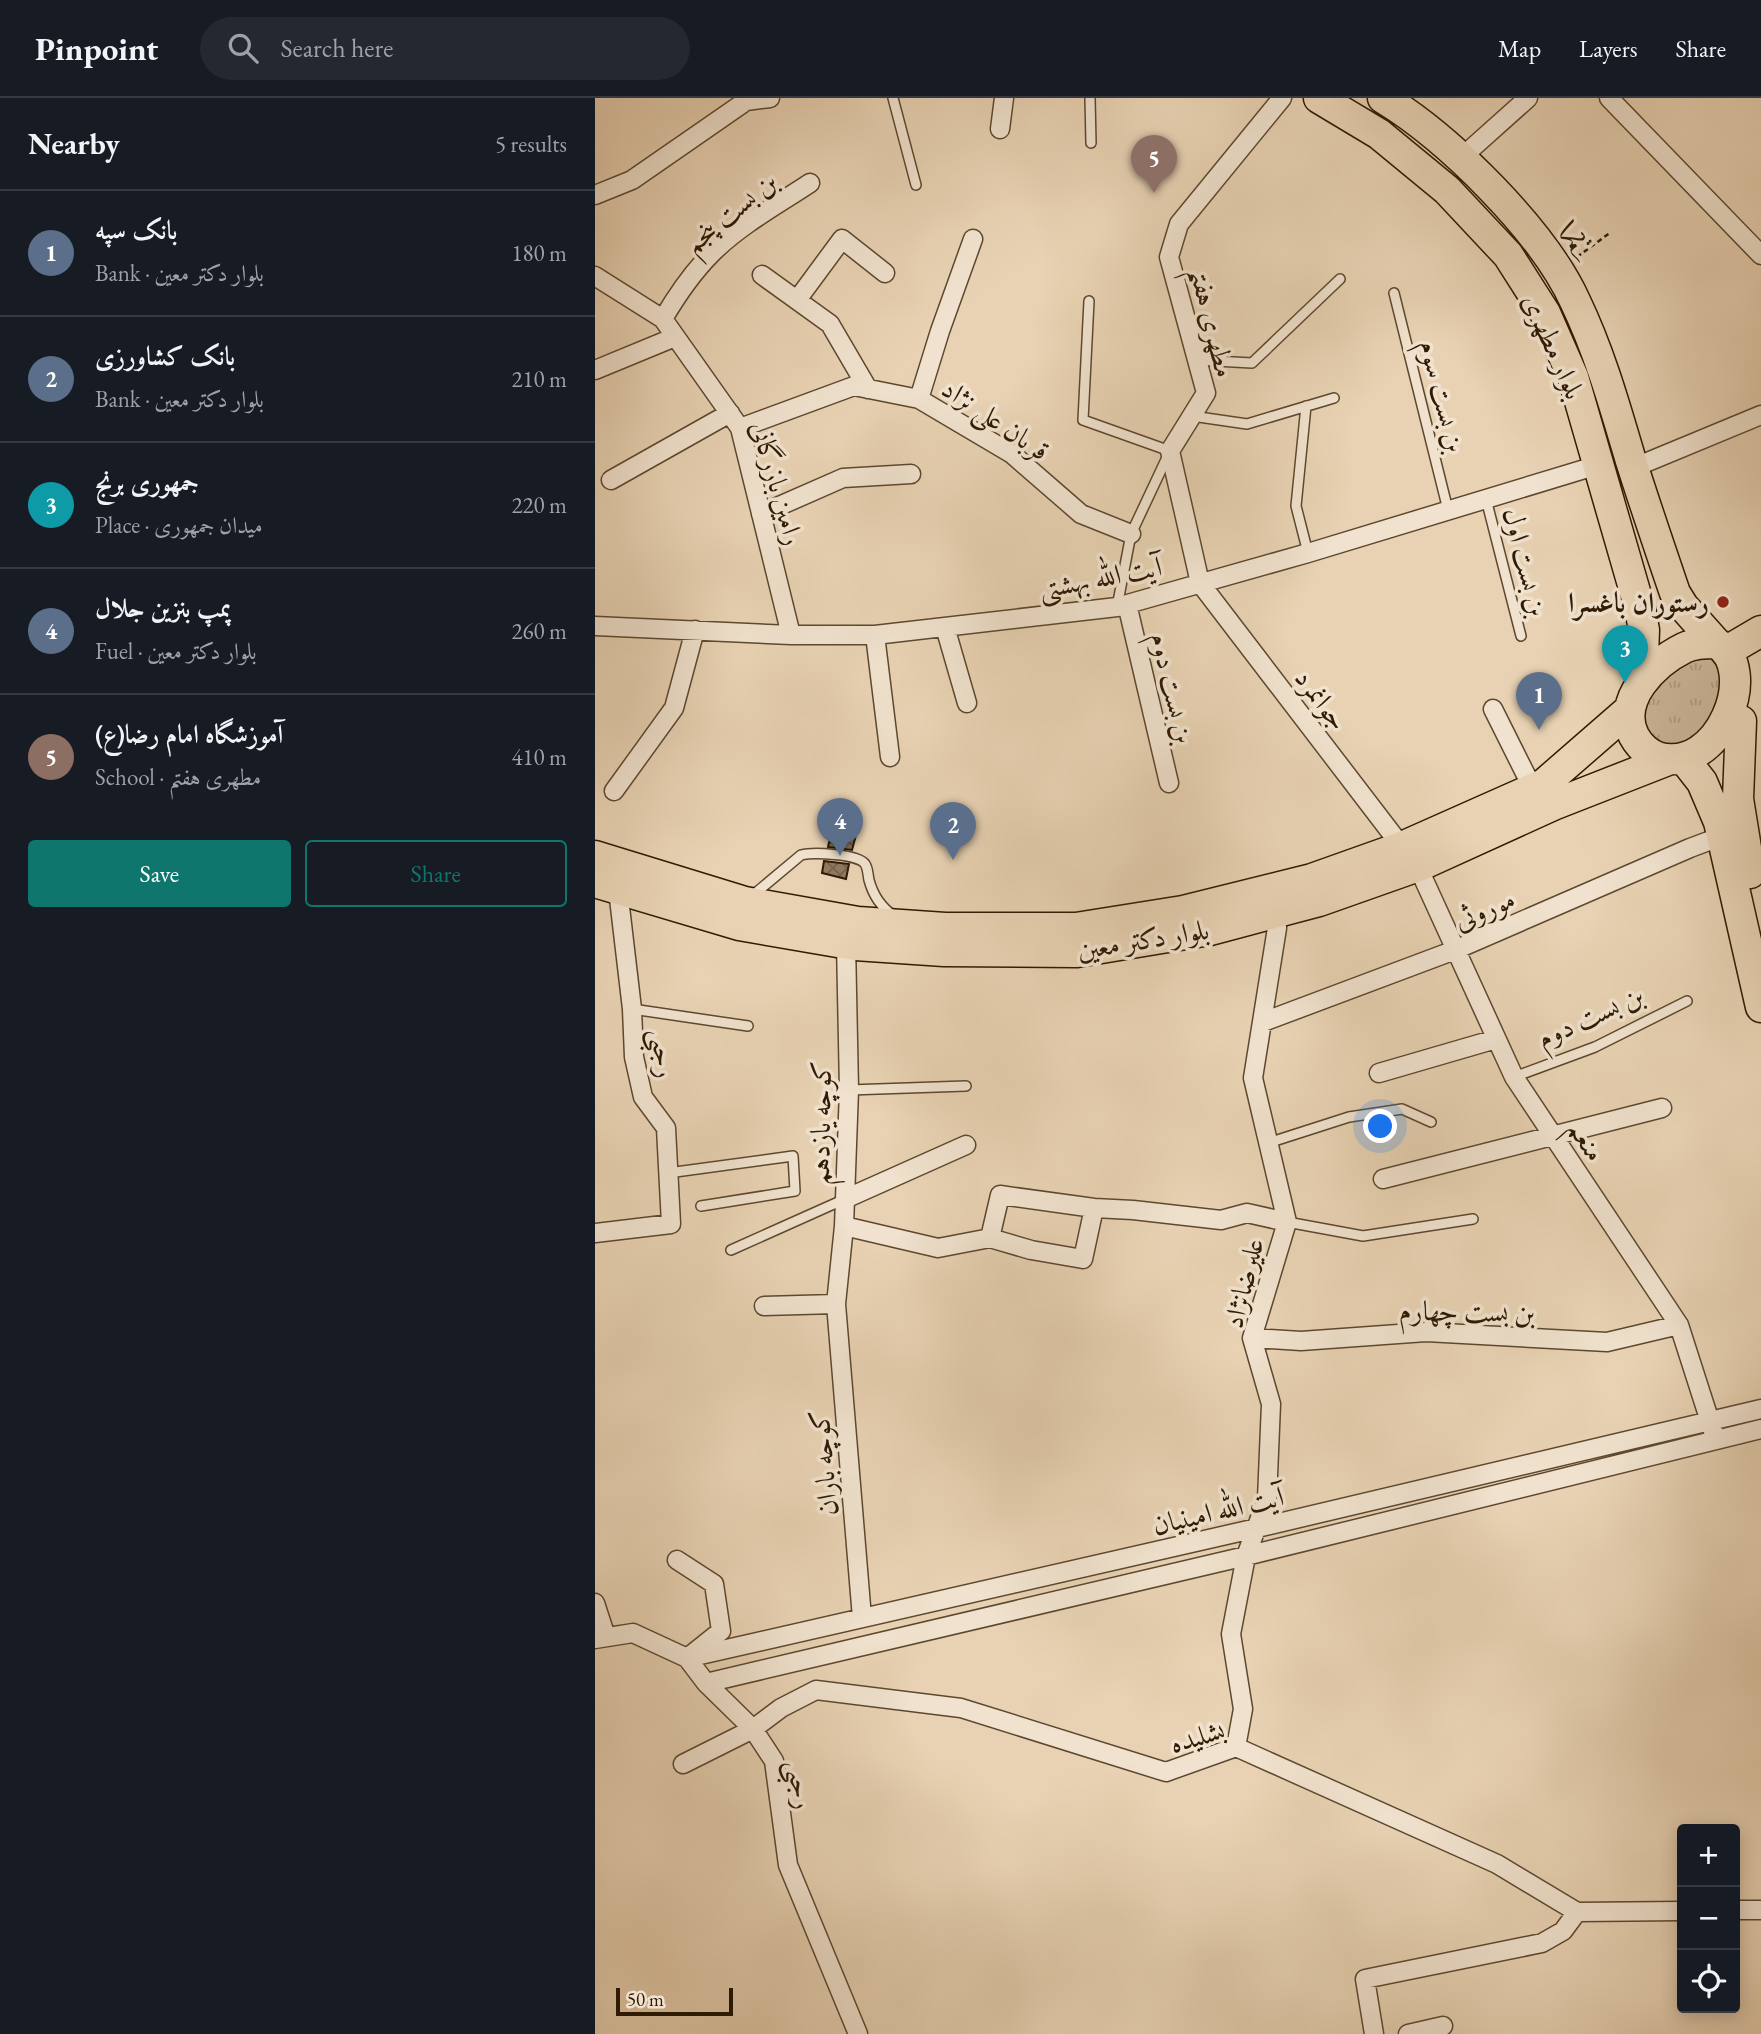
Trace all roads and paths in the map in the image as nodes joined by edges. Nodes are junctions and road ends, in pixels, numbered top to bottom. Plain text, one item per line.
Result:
1 (771, 98) edge
2 (893, 98) edge
3 (1004, 98) edge
4 (1090, 98) edge
5 (1282, 98) edge
6 (1319, 98) edge
7 (1383, 98) edge
8 (1528, 98) edge
9 (1621, 102) edge
10 (1000, 129) dead end
11 (1091, 143) dead end
12 (1471, 149) dead end
13 (810, 183) dead end
14 (916, 185) dead end
15 (595, 195) edge
16 (1611, 232) dead end
17 (973, 239) dead end
18 (1761, 255) edge
19 (1557, 271) junction
20 (885, 273) dead end
21 (762, 275) dead end
22 (595, 276) edge
23 (1340, 279) dead end
24 (1394, 293) dead end
25 (797, 300) junction
26 (1089, 301) dead end
27 (663, 319) junction
28 (675, 337) junction
29 (1197, 360) junction
30 (595, 370) edge
31 (868, 389) junction
32 (1334, 398) dead end
33 (919, 399) junction
34 (1305, 406) junction
35 (1761, 415) edge
36 (1192, 416) junction
37 (735, 421) junction
38 (1170, 451) junction
39 (1598, 465) junction
40 (1633, 468) junction
41 (911, 474) dead end
42 (611, 480) dead end
43 (1486, 499) junction
44 (1448, 510) junction
45 (761, 514) junction
46 (1131, 534) junction
47 (1308, 553) junction
48 (1200, 583) junction
49 (1675, 593) junction
50 (1122, 606) junction
51 (1640, 609) junction
52 (595, 626) edge
53 (945, 627) junction
54 (695, 631) junction
55 (1761, 631) edge
56 (791, 635) junction
57 (875, 635) junction
58 (1521, 636) dead end
59 (1724, 645) junction
60 (1642, 681) junction
61 (1758, 689) edge
62 (967, 703) dead end
63 (1493, 709) dead end
64 (1629, 710) junction
65 (1741, 721) junction
66 (891, 757) dead end
67 (1676, 759) junction
68 (1169, 783) dead end
69 (1533, 789) junction
70 (614, 791) dead end
71 (1722, 836) junction
72 (595, 856) edge
73 (1410, 857) junction
74 (606, 886) edge
75 (745, 902) junction
76 (1276, 914) junction
77 (907, 925) junction
78 (1761, 925) edge
79 (846, 943) junction
80 (1455, 950) junction
81 (1755, 953) edge
82 (1687, 1000) dead end
83 (1761, 1007) edge
84 (632, 1009) junction
85 (1263, 1022) junction
86 (748, 1026) dead end
87 (1496, 1039) junction
88 (1379, 1073) dead end
89 (1514, 1077) junction
90 (967, 1086) dead end
91 (849, 1090) junction
92 (1662, 1108) dead end
93 (1431, 1122) dead end
94 (1553, 1136) junction
95 (1268, 1143) junction
96 (966, 1145) dead end
97 (668, 1174) junction
98 (1383, 1179) dead end
99 (845, 1199) junction
100 (701, 1206) dead end
101 (1094, 1208) junction
102 (1473, 1219) dead end
103 (1287, 1222) junction
104 (844, 1226) junction
105 (595, 1233) edge
106 (990, 1238) junction
107 (731, 1250) dead end
108 (836, 1304) junction
109 (764, 1306) dead end
110 (1679, 1325) junction
111 (1252, 1338) junction
112 (1761, 1409) edge
113 (1709, 1420) junction
114 (1761, 1429) edge
115 (1717, 1439) junction
116 (1257, 1528) junction
117 (1246, 1556) junction
118 (677, 1560) dead end
119 (595, 1603) edge
120 (862, 1618) junction
121 (601, 1638) edge
122 (687, 1658) junction
123 (706, 1683) junction
124 (753, 1729) junction
125 (1236, 1747) junction
126 (683, 1764) dead end
127 (1740, 1910) edge
128 (1761, 1910) edge
129 (1677, 1911) edge
130 (1577, 1912) junction
131 (1443, 2026) dead end
132 (858, 2034) edge
133 (1374, 2034) edge
134 (1408, 2034) edge

1 - 15 street
2 - 14 lane
3 - 10 street
4 - 11 lane
5 - 29 street, مطهری هفتم
6 - 39 main road, بلوار مطهری
7 - 19 main road, بلوار مطهری
8 - 12 street
9 - 18 street
13 - 27 street, بن بست پنجم
16 - 19 path, یکم
17 - 33 street
19 - 40 main road, بلوار مطهری
20 - 25 street
21 - 25 street
22 - 27 street, رامین بازرگانی
23 - 29 lane
24 - 44 lane, بن بست سوم
25 - 31 street
26 - 38 lane
27 - 28 street, رامین بازرگانی
28 - 30 street
28 - 37 street, رامین بازرگانی
29 - 36 street, مطهری هفتم
31 - 33 street, قربان علی نژاد
31 - 37 street, قربان علی نژاد
32 - 34 lane
33 - 46 street, قربان علی نژاد
34 - 36 lane
34 - 47 lane
35 - 40 street
36 - 38 street, مطهری هفتم
37 - 42 street
37 - 45 street, رامین بازرگانی
38 - 46 lane
38 - 48 street
39 - 43 street, آیت الله بهشتی
39 - 51 main road, بلوار مطهری
40 - 49 main road, بلوار مطهری
41 - 45 street
43 - 44 street, آیت الله بهشتی
43 - 58 lane, بن بست اول
44 - 47 street, آیت الله بهشتی
45 - 56 street, رامین بازرگانی
46 - 50 lane
47 - 48 street, آیت الله بهشتی
48 - 50 street, آیت الله بهشتی
48 - 73 street, جوانمرد
49 - 51 main road
49 - 59 main road, بلوار مطهری
50 - 53 street, آیت الله بهشتی
50 - 68 street, بن بست دوم
51 - 60 main road, بلوار مطهری
52 - 54 street, آیت الله بهشتی
53 - 57 street, آیت الله بهشتی
53 - 62 street
54 - 56 street, آیت الله بهشتی
54 - 70 street
55 - 59 main road
56 - 57 street, آیت الله بهشتی
57 - 66 street
59 - 60 main road
59 - 61 main road
60 - 64 main road
61 - 65 main road
63 - 69 street
64 - 67 main road
64 - 69 main road, بلوار دکتر معین
65 - 67 main road
65 - 78 main road
67 - 71 main road
67 - 73 main road, بلوار دکتر معین
69 - 73 main road, بلوار دکتر معین
71 - 80 street, موروثی
71 - 81 main road
72 - 75 main road, بلوار دکتر معین
73 - 76 main road, بلوار دکتر معین
73 - 77 main road, بلوار دکتر معین
73 - 80 street, منعم
74 - 79 main road, بلوار دکتر معین
74 - 84 street, رجبی
75 - 77 main road, بلوار دکتر معین
75 - 77 lane
76 - 79 main road, بلوار دکتر معین
76 - 85 street, علیرضانژاد
79 - 91 street, کوچه یازدهم
80 - 85 street, موروثی
80 - 87 street, منعم
81 - 83 main road
82 - 89 lane, بن بست دوم
84 - 86 lane
84 - 97 street, رجبی
85 - 95 street, علیرضانژاد
87 - 88 street
87 - 89 street, منعم
89 - 94 street, منعم
90 - 91 lane
91 - 99 street, کوچه یازدهم
92 - 94 street
93 - 95 lane
94 - 98 street
94 - 110 street, منعم
95 - 103 street, علیرضانژاد
96 - 99 street
97 - 100 lane
97 - 105 street, رجبی
99 - 104 street, کوچه یازدهم
99 - 107 lane
101 - 103 street
101 - 106 street
101 - 106 street
102 - 103 lane
103 - 111 street, علیرضانژاد
104 - 106 street
104 - 108 street, کوچه یازدهم
108 - 109 street
108 - 120 street, کوچه باران
110 - 111 street, بن بست چهارم
110 - 113 street, منعم
111 - 116 street, علیرضانژاد
112 - 113 street, آیت الله امینیان
113 - 115 street, منعم
113 - 116 street, آیت الله امینیان
114 - 115 street, آیت الله امینیان
115 - 117 street, آیت الله امینیان
116 - 117 street, علیرضانژاد
116 - 120 street, آیت الله امینیان
117 - 123 street, آیت الله امینیان
117 - 125 street, علیرضانژاد
118 - 122 street
119 - 121 street
120 - 122 street, آیت الله امینیان
121 - 122 street, رجبی
122 - 123 street, رجبی
123 - 124 street, رجبی
124 - 125 street, بشلیده
124 - 126 street, بشلیده
124 - 132 street, رجبی
125 - 130 street, بشلیده
127 - 128 street
129 - 130 street
130 - 133 street
131 - 134 street

